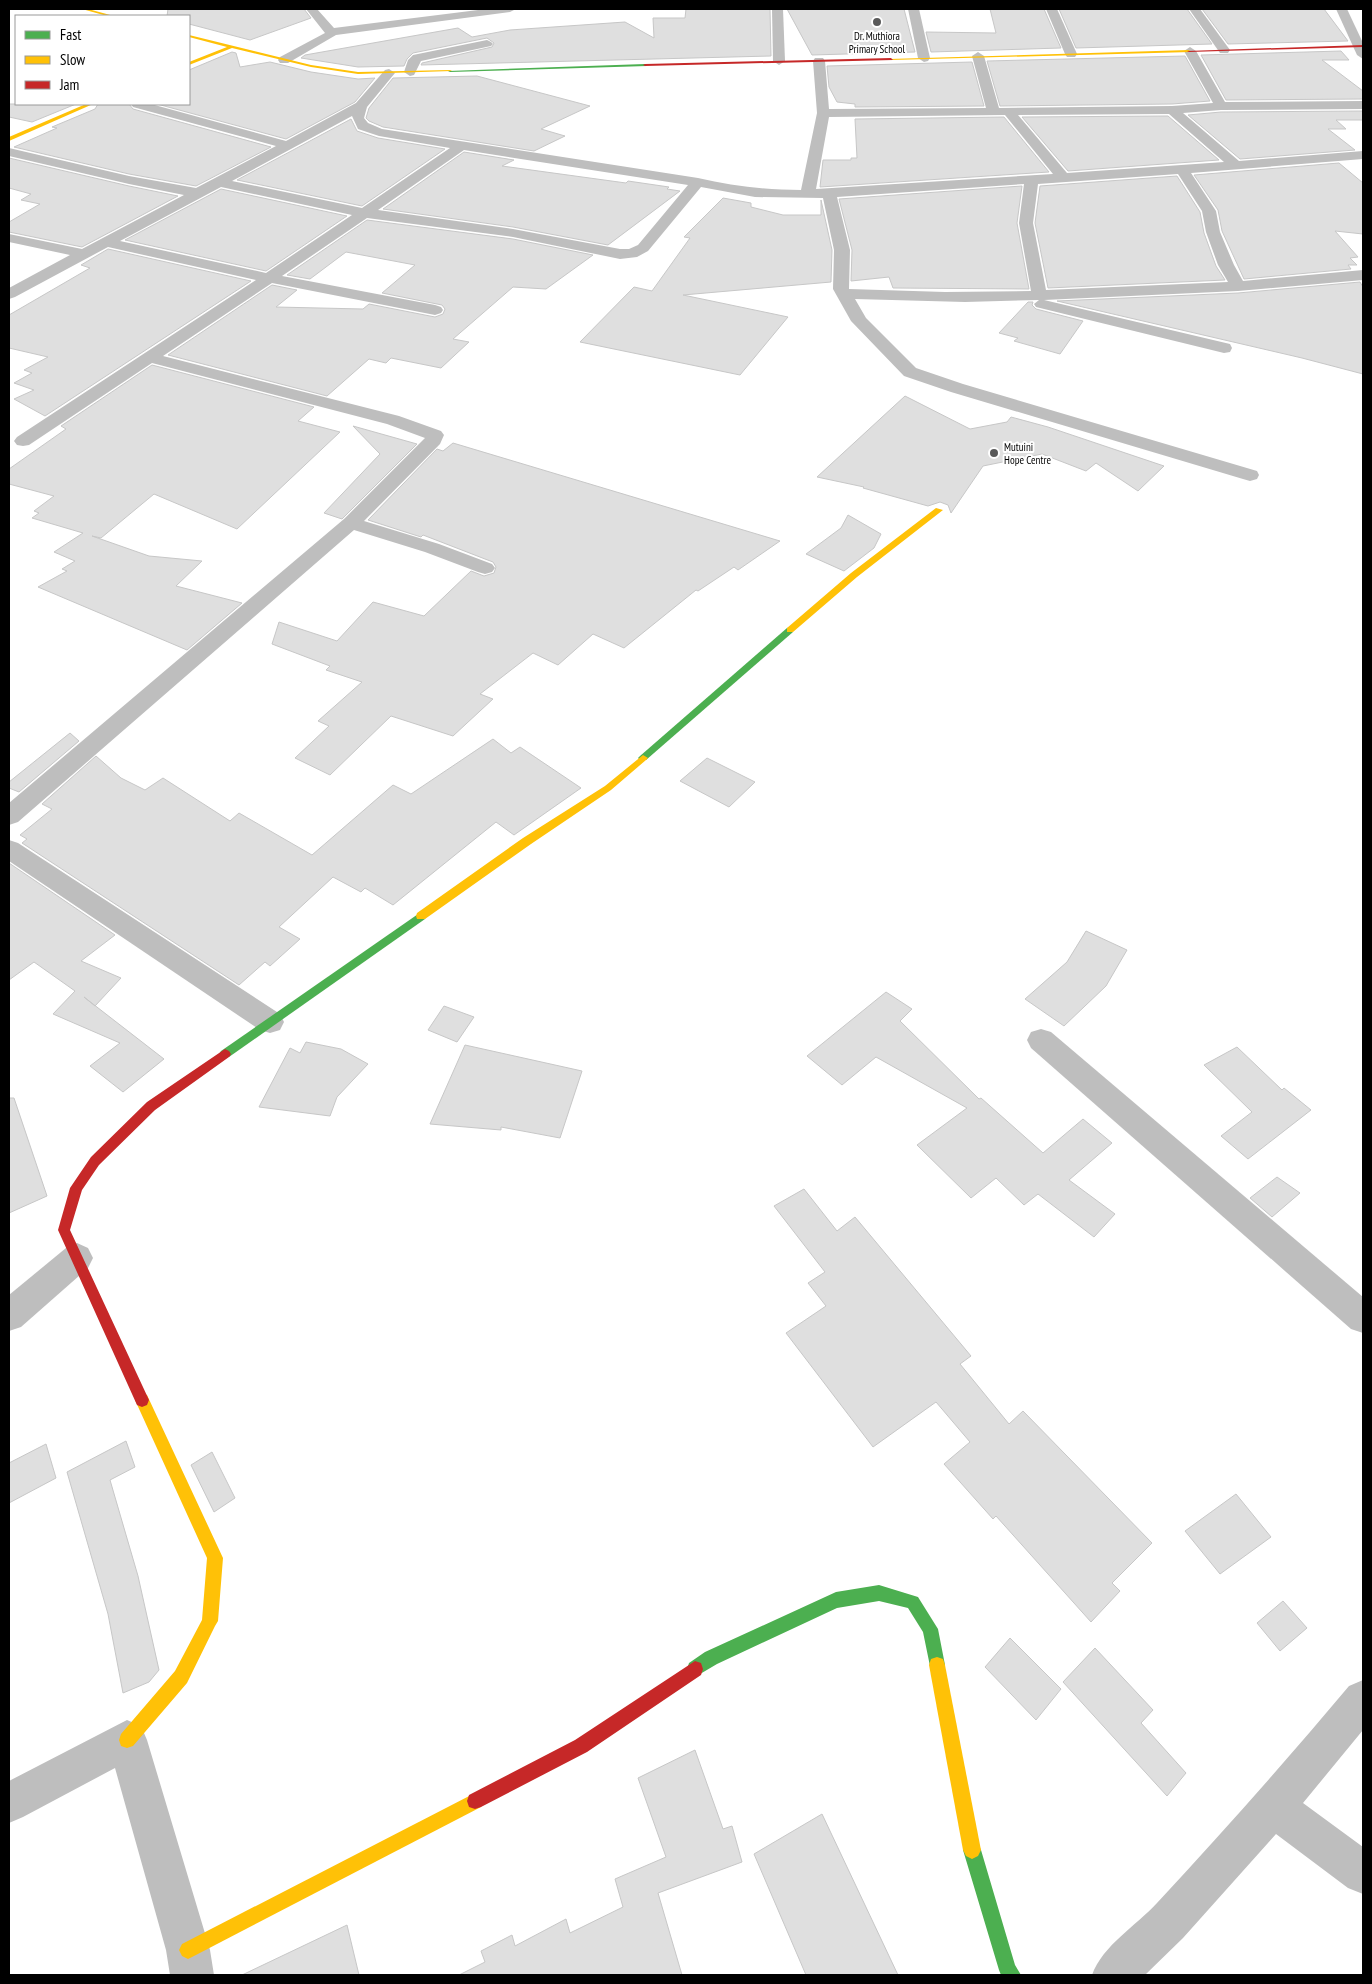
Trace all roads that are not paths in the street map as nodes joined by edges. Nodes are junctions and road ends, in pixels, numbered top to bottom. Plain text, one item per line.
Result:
1 (84, 9) edge
2 (311, 9) edge
3 (409, 9) edge
4 (510, 9) edge
5 (777, 9) edge
6 (913, 9) edge
7 (1051, 9) edge
8 (1194, 9) edge
9 (1341, 9) edge
10 (108, 15) edge
11 (390, 26) junction
12 (331, 32) junction
13 (190, 36) edge
14 (487, 44) dead end
15 (230, 47) junction
16 (1362, 49) edge
17 (1224, 50) junction
18 (1190, 51) junction
19 (1070, 54) junction
20 (978, 56) junction
21 (924, 58) junction
22 (284, 60) junction
23 (779, 61) junction
24 (820, 61) junction
25 (190, 64) edge
26 (410, 72) junction
27 (389, 73) junction
28 (88, 105) edge
29 (141, 105) edge
30 (1363, 105) edge
31 (361, 106) junction
32 (1221, 106) junction
33 (1172, 110) junction
34 (823, 112) junction
35 (994, 112) junction
36 (1009, 112) junction
37 (9, 139) edge
38 (287, 144) junction
39 (462, 146) junction
40 (9, 152) edge
41 (1363, 155) edge
42 (1237, 166) junction
43 (1182, 169) junction
44 (1063, 177) junction
45 (1032, 179) junction
46 (219, 182) junction
47 (698, 182) junction
48 (808, 192) junction
49 (829, 192) junction
50 (198, 193) junction
51 (365, 213) junction
52 (9, 238) edge
53 (105, 242) junction
54 (85, 254) junction
55 (1363, 275) edge
56 (269, 278) junction
57 (1238, 286) junction
58 (1039, 293) junction
59 (9, 294) edge
60 (844, 294) junction
61 (1011, 297) junction
62 (436, 310) dead end
63 (1224, 348) dead end
64 (149, 357) junction
65 (23, 441) dead end
66 (1250, 475) dead end
67 (939, 510) dead end
68 (351, 523) junction
69 (485, 568) dead end
70 (9, 816) edge
71 (9, 849) edge
72 (270, 1022) junction
73 (1041, 1040) dead end
74 (77, 1258) junction
75 (9, 1316) edge
76 (1363, 1318) edge
77 (1363, 1700) edge
78 (127, 1740) junction
79 (9, 1803) edge
80 (1273, 1807) junction
81 (1363, 1873) edge
82 (190, 1963) edge
83 (1012, 1975) edge
84 (1114, 1975) edge

1 - 10 main road
2 - 12 street
3 - 11 street
4 - 11 street
5 - 23 street
6 - 21 street
7 - 19 street
8 - 17 street
9 - 16 street
11 - 12 street
12 - 22 street
13 - 15 main road
14 - 26 street
15 - 22 main road
15 - 25 main road
16 - 17 main road
17 - 18 main road
18 - 19 main road
18 - 32 street
19 - 20 main road
20 - 21 main road
20 - 35 street
21 - 24 main road
22 - 27 main road
23 - 24 main road
23 - 26 main road
24 - 34 street
26 - 27 main road
27 - 31 street
28 - 37 main road
29 - 38 street
30 - 32 street
31 - 38 street
31 - 39 street
32 - 33 street
33 - 36 street
33 - 42 street
34 - 35 street
34 - 48 street
35 - 36 street
36 - 44 street
38 - 46 street
39 - 47 street
39 - 51 street
40 - 50 street
41 - 42 street
42 - 43 street
43 - 44 street
43 - 57 street
44 - 45 street
45 - 49 street
45 - 58 street
46 - 50 street
46 - 51 street
47 - 48 street
47 - 51 street
48 - 49 street
49 - 60 street
50 - 53 street
51 - 56 street
52 - 54 street
53 - 54 street
53 - 56 street
54 - 59 street
55 - 57 street
56 - 62 street
56 - 64 street
57 - 58 street
58 - 61 street
60 - 61 street
60 - 66 street
61 - 63 street
64 - 65 street
64 - 68 street
67 - 72 main road
68 - 69 street
68 - 70 street
71 - 72 street
72 - 74 main road
73 - 76 street
74 - 75 street
74 - 78 main road
77 - 80 street
78 - 79 street
78 - 82 street
80 - 81 street
80 - 84 street
82 - 83 main road

